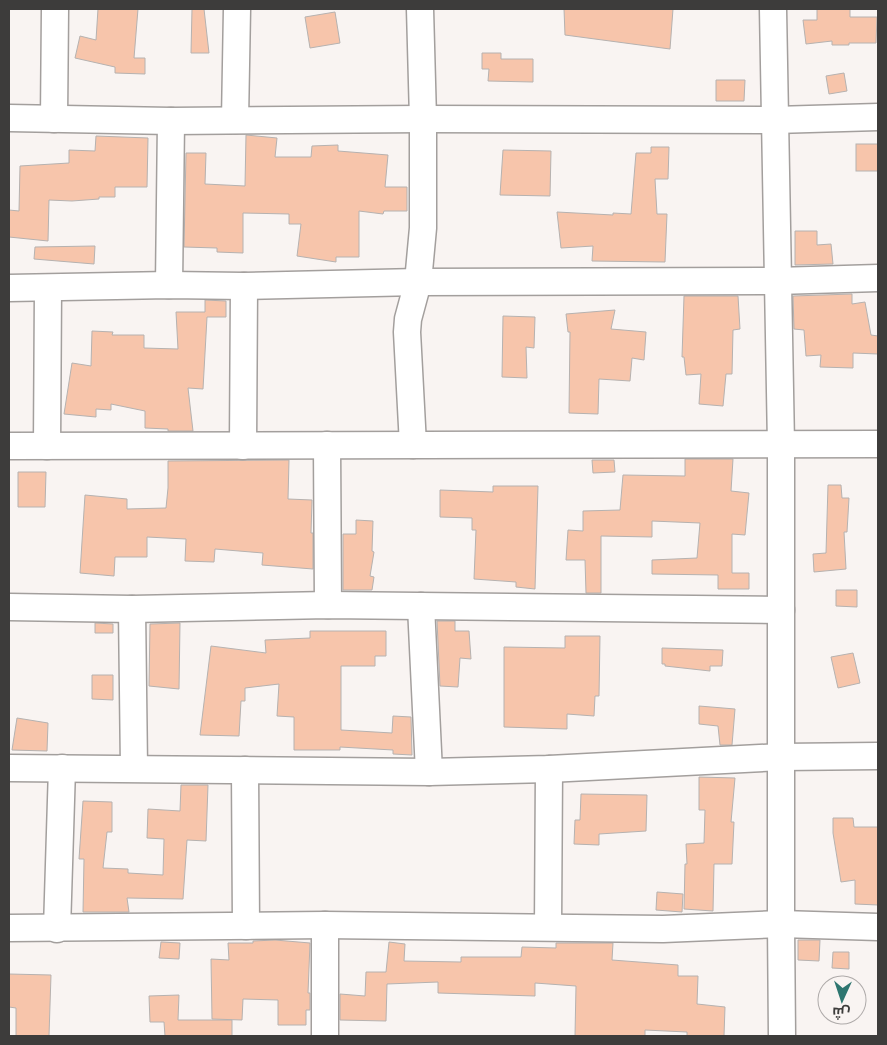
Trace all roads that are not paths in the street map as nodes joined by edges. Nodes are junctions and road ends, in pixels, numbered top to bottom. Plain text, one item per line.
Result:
1 (55, 9) edge
2 (237, 9) edge
3 (420, 9) edge
4 (773, 9) edge
5 (878, 117) edge
6 (9, 118) edge
7 (54, 119) junction
8 (424, 119) junction
9 (235, 120) junction
10 (775, 120) junction
11 (171, 121) junction
12 (878, 278) edge
13 (777, 281) junction
14 (418, 282) junction
15 (169, 285) junction
16 (244, 286) junction
17 (9, 288) edge
18 (48, 288) junction
19 (878, 444) edge
20 (327, 445) junction
21 (413, 445) junction
22 (781, 445) junction
23 (9, 446) edge
24 (47, 446) junction
25 (243, 446) junction
26 (328, 605) junction
27 (421, 606) junction
28 (9, 607) edge
29 (132, 609) junction
30 (781, 610) junction
31 (874, 753) edge
32 (781, 757) junction
33 (9, 768) edge
34 (62, 768) junction
35 (134, 768) junction
36 (549, 769) junction
37 (245, 770) junction
38 (429, 772) junction
39 (781, 924) junction
40 (246, 926) junction
41 (325, 926) junction
42 (548, 927) junction
43 (878, 927) edge
44 (9, 928) edge
45 (56, 929) junction
46 (325, 1036) edge
47 (782, 1036) edge

1 - 7 street
2 - 9 street
3 - 8 street
4 - 10 street
5 - 10 street
6 - 7 street
7 - 11 street
8 - 9 street
8 - 10 street
8 - 14 street
9 - 11 street
10 - 13 street
11 - 15 street
12 - 13 street
13 - 14 street
13 - 22 street
14 - 16 street
14 - 21 street
15 - 16 street
15 - 18 street
16 - 25 street
17 - 18 street
18 - 24 street
19 - 22 street
20 - 21 street
20 - 25 street
20 - 26 street
21 - 22 street
22 - 30 street
23 - 24 street
24 - 25 street
26 - 27 street
26 - 29 street
27 - 30 street
27 - 38 street
28 - 29 street
29 - 35 street
30 - 32 street
31 - 32 street
32 - 36 street
32 - 39 street
33 - 34 street
34 - 35 street
34 - 45 street
35 - 37 street
36 - 38 street
36 - 42 street
37 - 38 street
37 - 40 street
39 - 42 street
39 - 43 street
39 - 47 street
40 - 41 street
40 - 45 street
41 - 42 street
41 - 46 street
44 - 45 street

